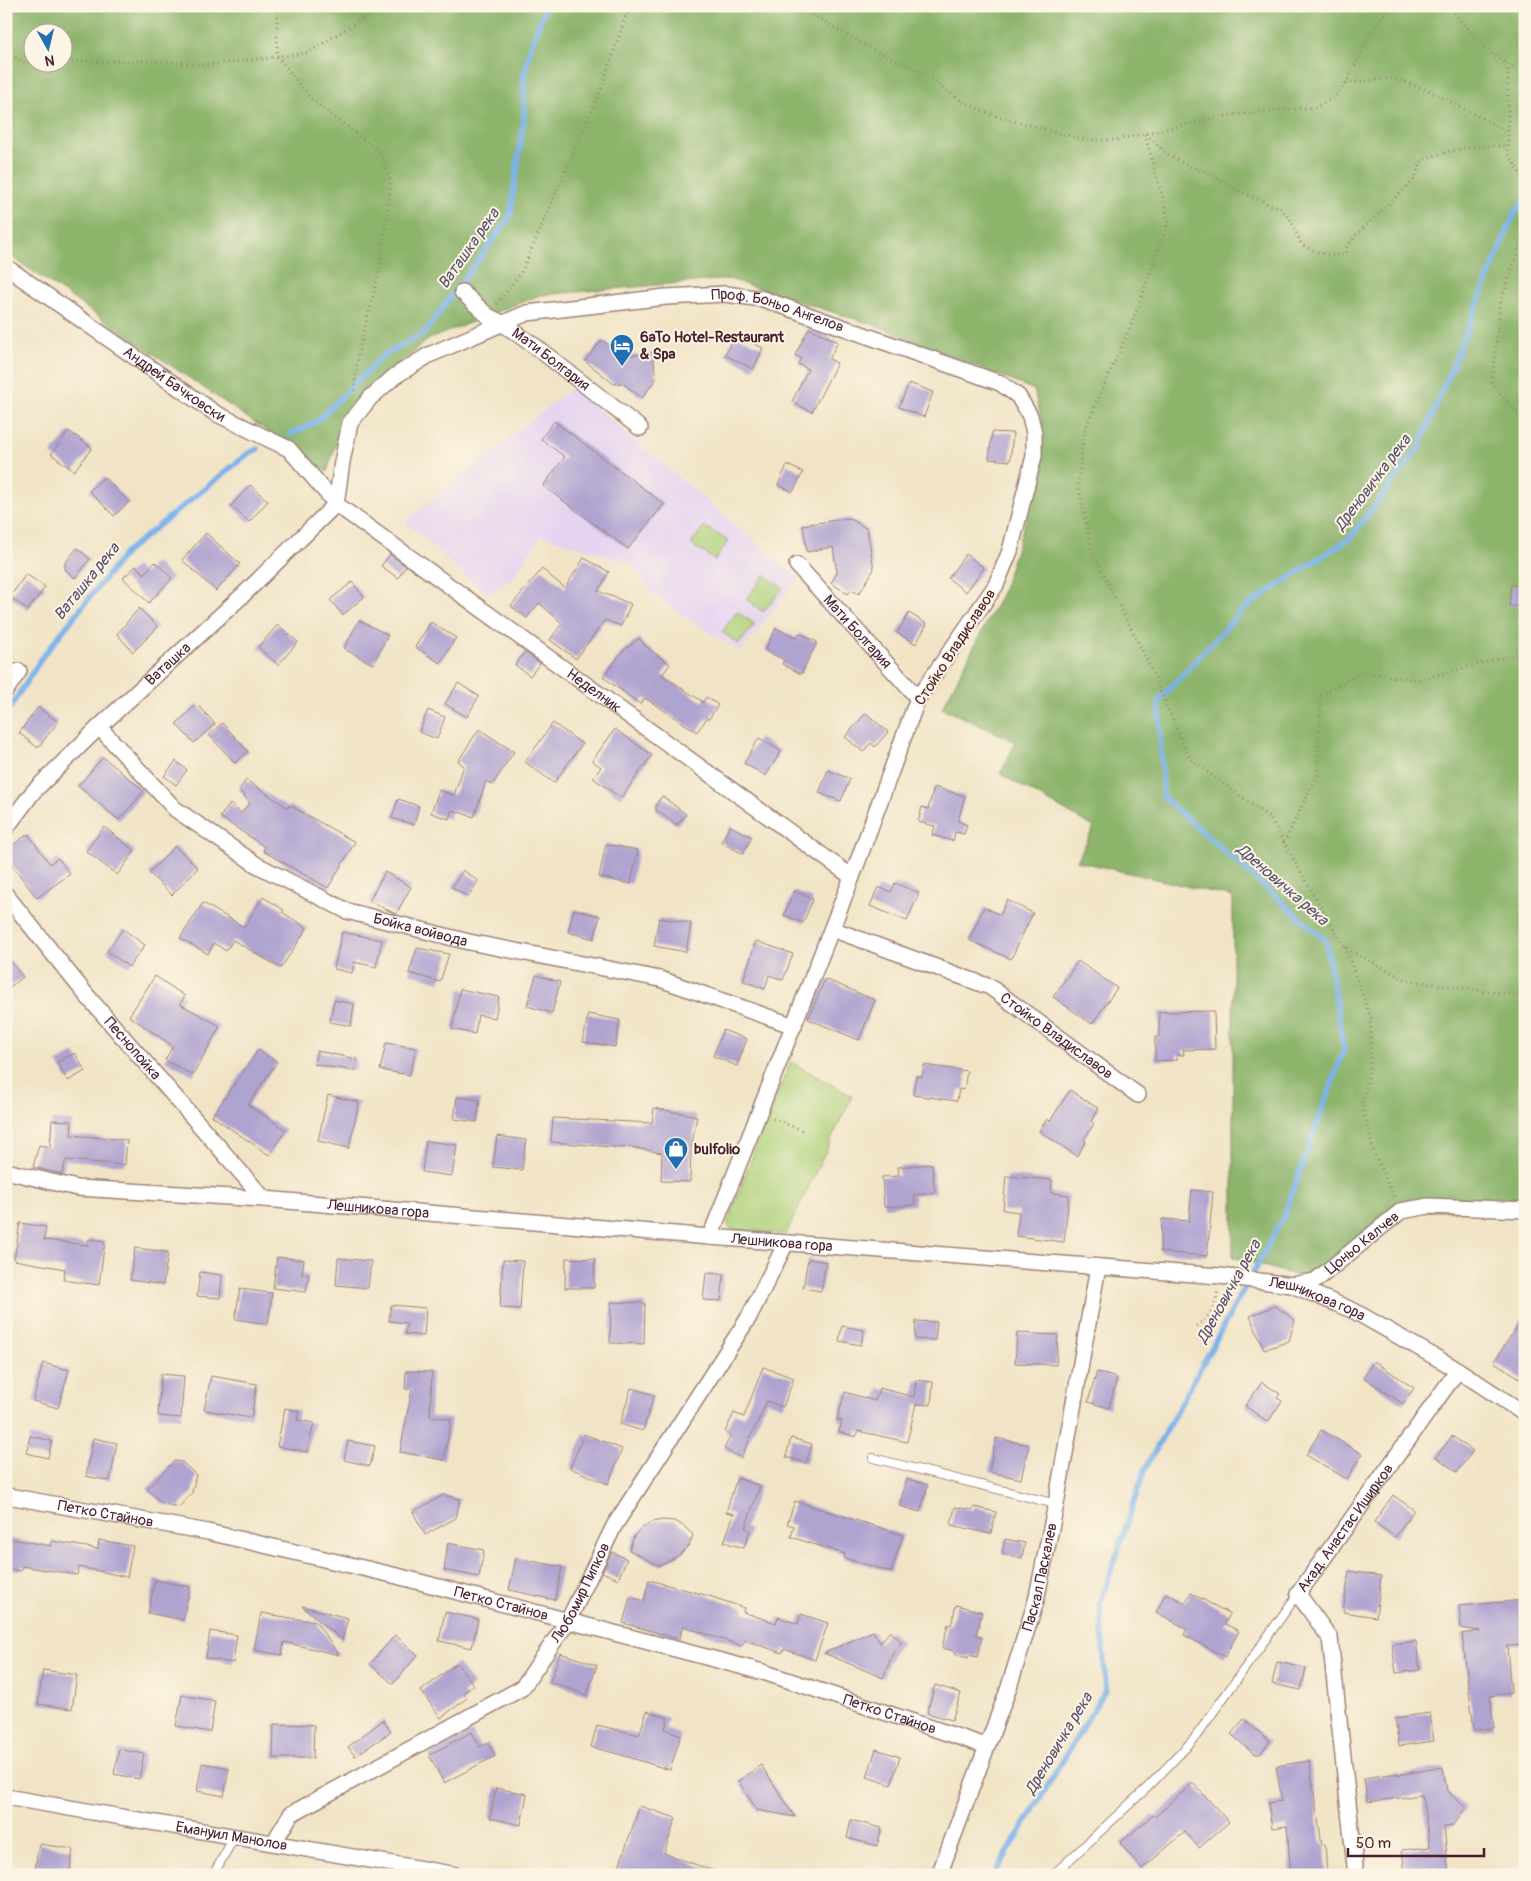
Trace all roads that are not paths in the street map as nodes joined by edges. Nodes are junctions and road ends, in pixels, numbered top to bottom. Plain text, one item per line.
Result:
1 (6, 267) edge
2 (462, 292) dead end
3 (502, 323) junction
4 (1030, 416) joint
5 (640, 428) dead end
6 (336, 504) junction
7 (797, 565) dead end
8 (20, 671) dead end
9 (6, 690) edge
10 (918, 698) junction
11 (99, 727) junction
12 (6, 828) edge
13 (852, 877) junction
14 (6, 895) edge
15 (832, 929) junction
16 (794, 1026) junction
17 (1138, 1095) dead end
18 (6, 1170) edge
19 (264, 1199) junction
20 (1525, 1210) edge
21 (710, 1237) junction
22 (786, 1243) junction
23 (1098, 1267) junction
24 (1292, 1285) junction
25 (1458, 1370) junction
26 (1525, 1414) edge
27 (873, 1458) dead end
28 (7, 1494) edge
29 (1056, 1504) junction
30 (1298, 1594) junction
31 (568, 1621) junction
32 (986, 1746) junction
33 (6, 1797) edge
34 (235, 1836) junction
35 (274, 1842) junction
36 (213, 1875) edge
37 (457, 1875) edge
38 (939, 1875) edge
39 (1053, 1875) edge
40 (1356, 1875) edge

1 - 6 street, Андрей Бачковски
2 - 3 street, Мати Болгария
3 - 4 street, Проф. Боньо Ангелов
3 - 5 street, Мати Болгария
3 - 6 street, Проф. Боньо Ангелов
4 - 10 street, Стойко Владиславов
6 - 11 street, Ваташка
6 - 13 street, Неделник
7 - 10 street, Мати Болгария
8 - 9 street
10 - 13 street, Стойко Владиславов
11 - 12 street, Ваташка
11 - 16 street, Бойка войвода
13 - 15 street, Стойко Владиславов
14 - 19 street, Песнопойка
15 - 16 street, Стойко Владиславов
15 - 17 street, Стойко Владиславов
16 - 21 street, Стойко Владиславов
18 - 19 street, Лешникова гора
19 - 21 street, Лешникова гора
20 - 24 street, Цоньо Калчев
21 - 22 street, Лешникова гора
22 - 23 street, Лешникова гора
22 - 31 street, Любомир Пипков
23 - 24 street, Лешникова гора
23 - 29 street, Паскал Паскалев
24 - 25 street, Лешникова гора
25 - 26 street, Лешникова гора
25 - 30 street, Акад. Анастас Иширков
27 - 29 lane
28 - 31 street, Петко Стайнов
29 - 32 street, Паскал Паскалев
30 - 39 lane
30 - 40 street, Акад. Анастас Иширков
31 - 32 street, Петко Стайнов
31 - 35 street, Любомир Пипков
32 - 38 street, Паскал Паскалев
33 - 34 street, Емануил Манолов
34 - 35 street, Емануил Манолов
34 - 36 lane
35 - 37 street, Емануил Манолов

